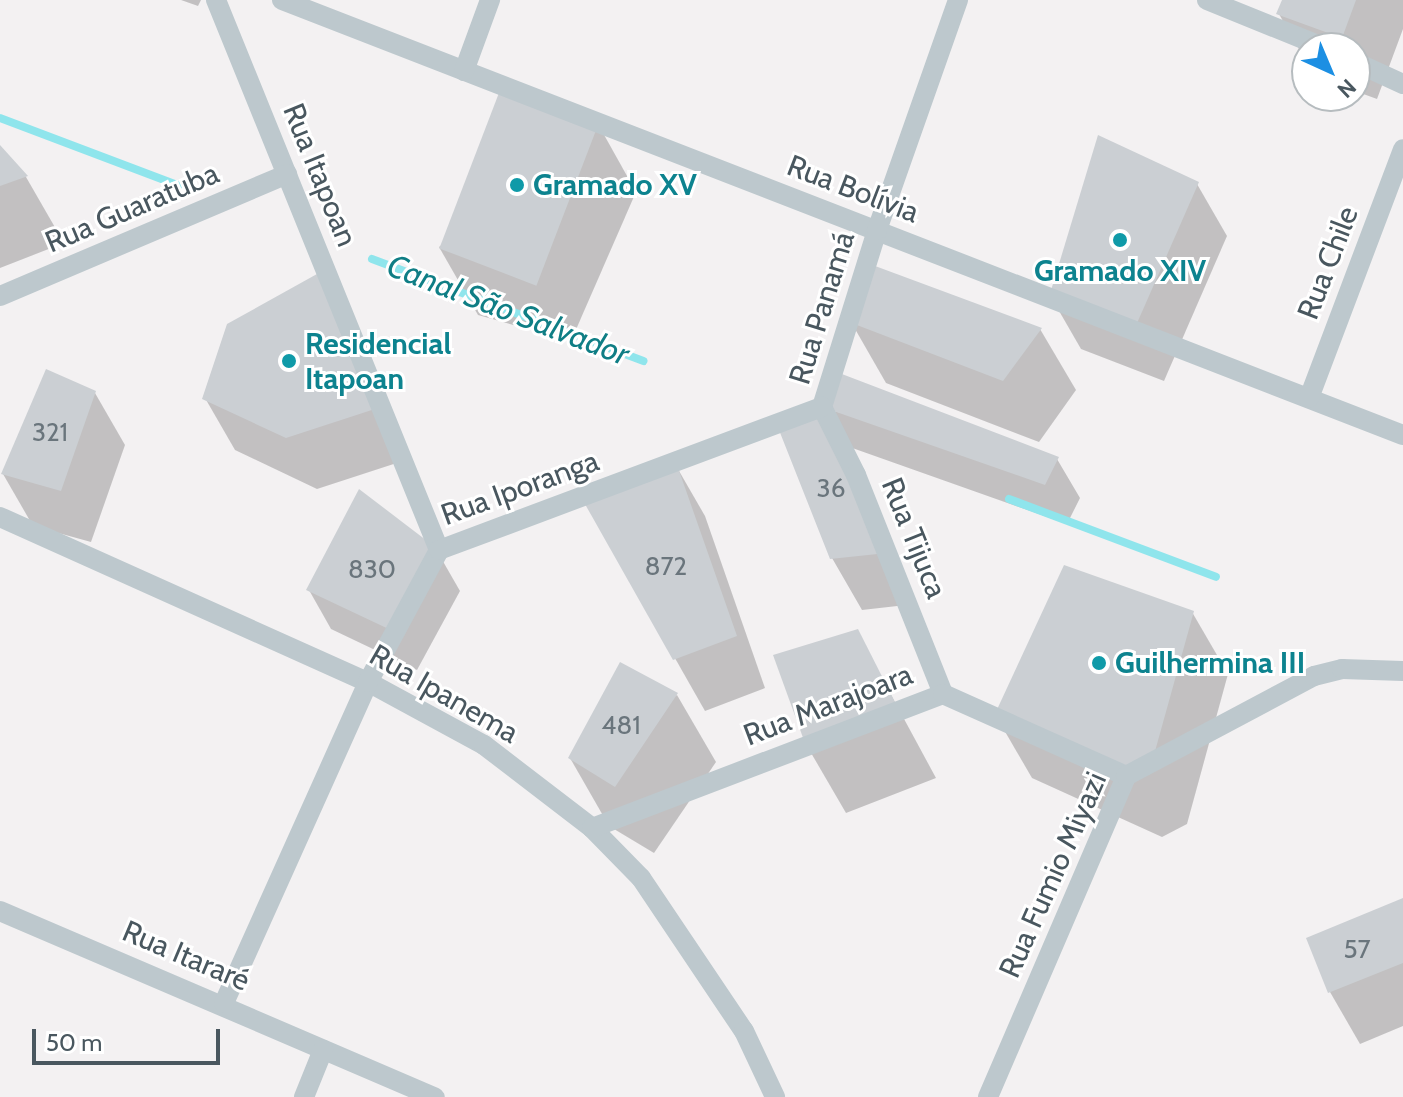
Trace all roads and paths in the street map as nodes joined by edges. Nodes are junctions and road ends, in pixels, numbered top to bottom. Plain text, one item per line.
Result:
1 (216, 0) edge
2 (282, 0) edge
3 (490, 0) edge
4 (958, 0) edge
5 (1207, 0) edge
6 (1291, 34) edge
7 (1371, 69) edge
8 (464, 71) junction
9 (1403, 84) edge
10 (1403, 149) edge
11 (287, 174) junction
12 (877, 230) junction
13 (0, 296) edge
14 (1309, 398) junction
15 (822, 407) junction
16 (1403, 435) edge
17 (0, 517) edge
18 (439, 550) junction
19 (1403, 671) edge
20 (368, 682) junction
21 (943, 694) junction
22 (1126, 776) junction
23 (592, 828) junction
24 (0, 911) edge
25 (224, 1003) junction
26 (323, 1050) junction
27 (304, 1097) edge
28 (435, 1097) edge
29 (775, 1097) edge
30 (988, 1097) edge

1 - 11 street, Rua Itapoan
2 - 8 street, Rua Bolívia
3 - 8 street
4 - 12 street, Rua Panamá
5 - 6 street
7 - 9 street
8 - 12 street, Rua Bolívia
10 - 14 street, Rua Chile
11 - 13 street, Rua Guaratuba
11 - 18 street, Rua Itapoan
12 - 14 street, Rua Bolívia
12 - 15 street, Rua Panamá
14 - 16 street, Rua Bolívia
15 - 18 street, Rua Iporanga
15 - 21 street, Rua Tijuca
17 - 20 street, Rua Ipanema
18 - 20 street, Rua Iporanga
19 - 22 street, Rua Fumio Miyazi
20 - 23 street, Rua Ipanema
20 - 25 street, Rua Iporanga
21 - 22 street, Rua Marajoara
21 - 23 street, Rua Marajoara
22 - 30 street, Rua Fumio Miyazi
23 - 29 street, Rua Ipanema
24 - 25 street, Rua Itararé
25 - 26 street, Rua Itararé
26 - 27 street
26 - 28 street, Rua Itararé

